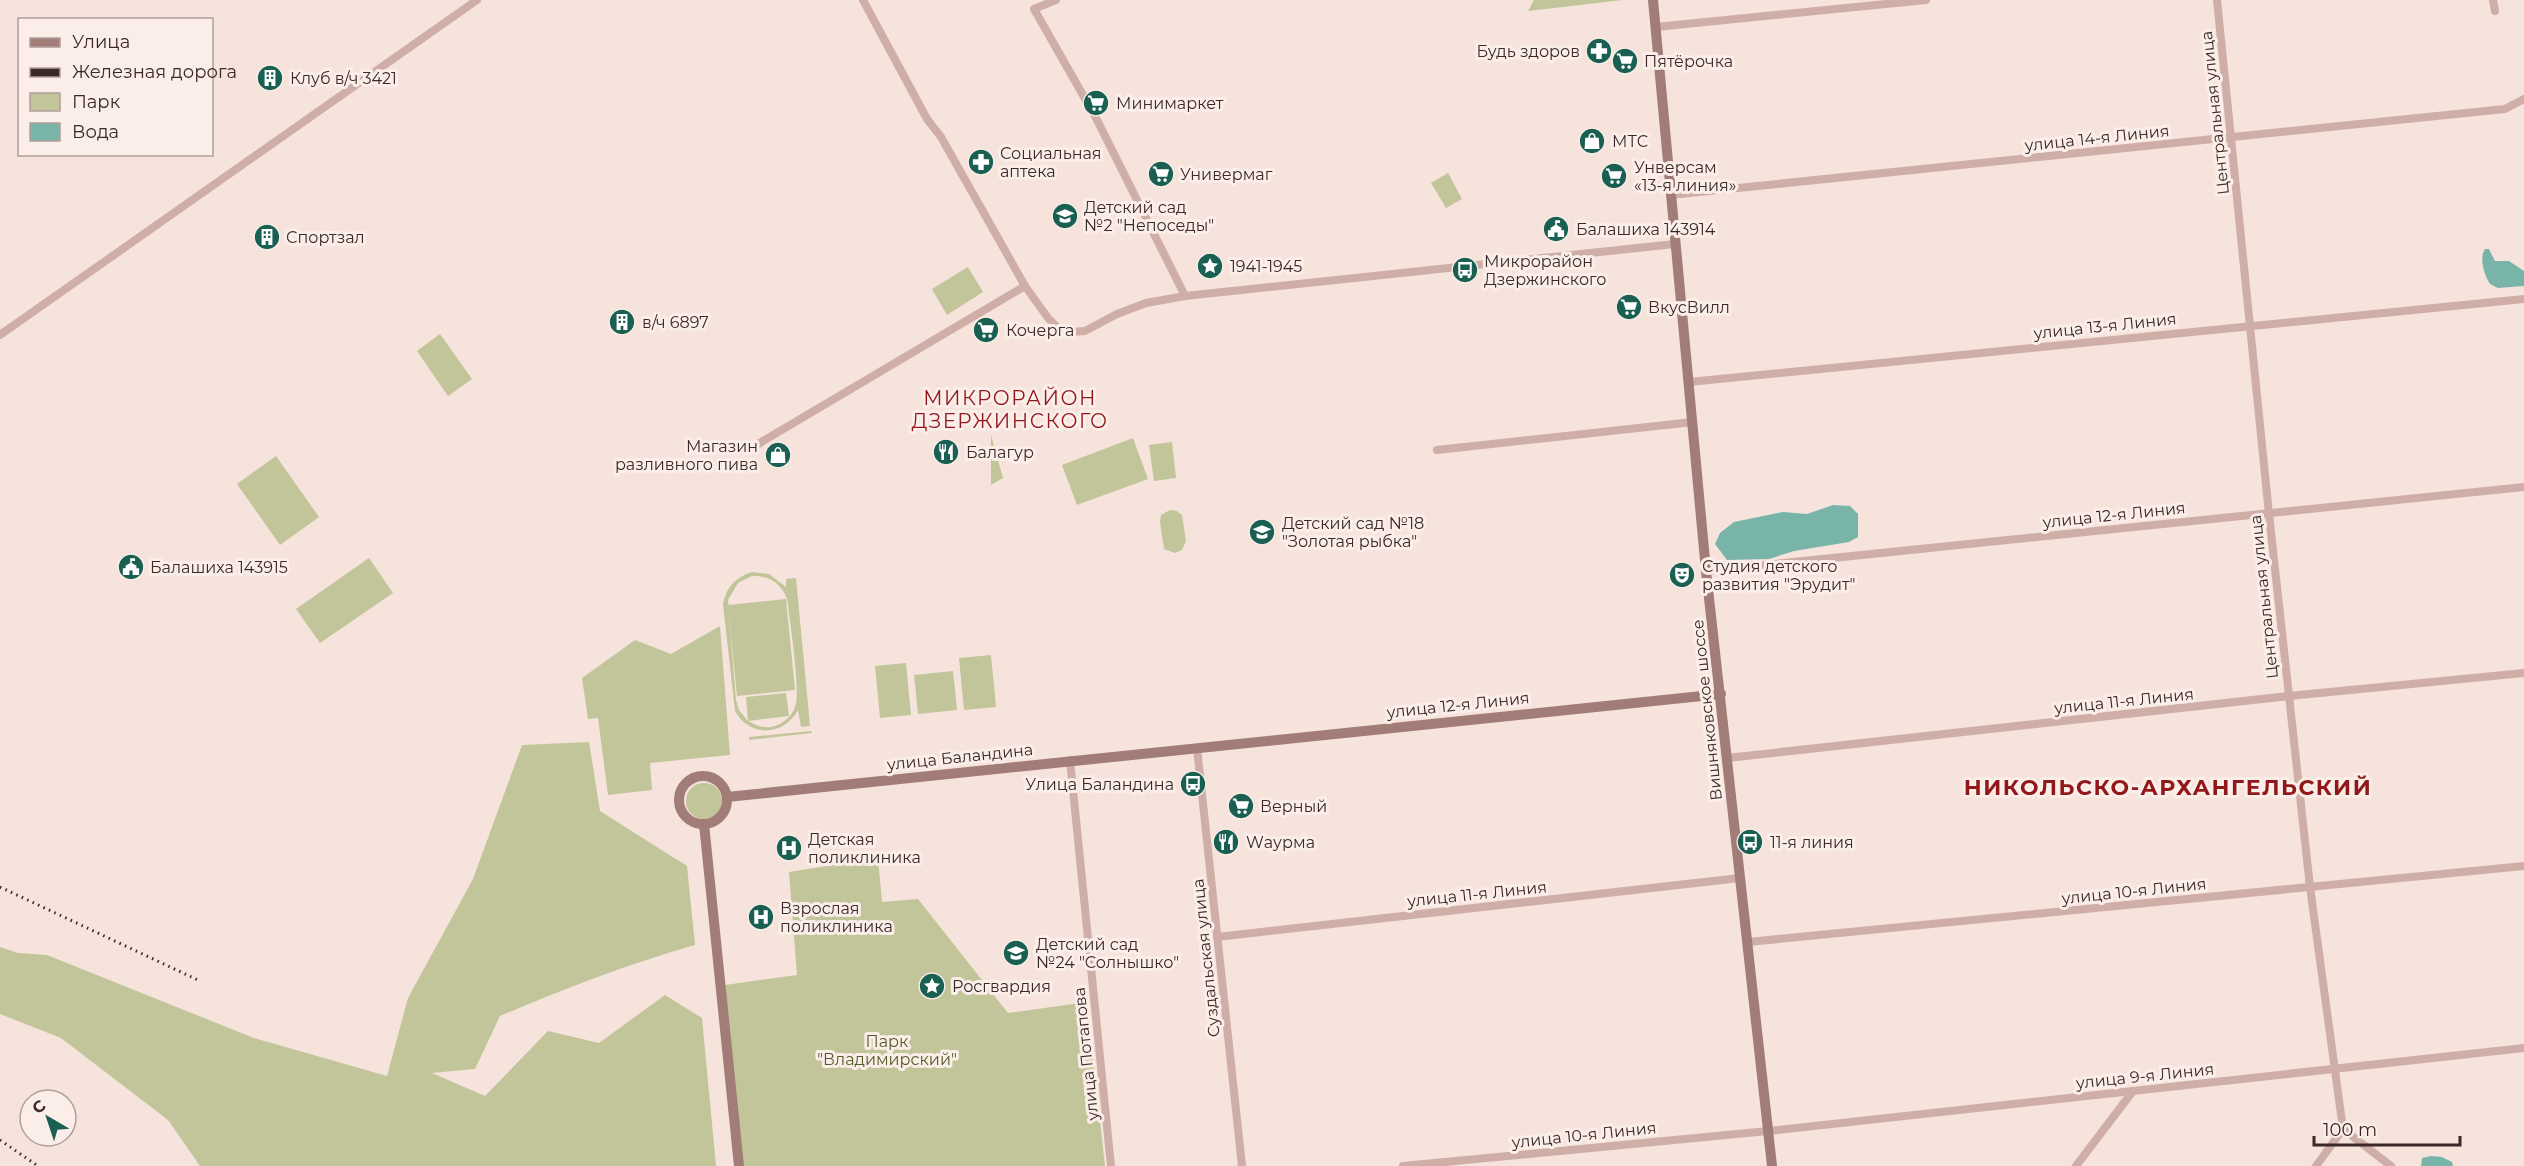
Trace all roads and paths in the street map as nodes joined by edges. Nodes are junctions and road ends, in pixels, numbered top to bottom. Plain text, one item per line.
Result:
1 (477, 0) edge
2 (863, 0) edge
3 (1056, 0) edge
4 (1653, 0) edge
5 (1926, 0) edge
6 (2217, 0) edge
7 (2493, 0) edge
8 (2495, 11) dead end
9 (1656, 27) junction
10 (2524, 99) edge
11 (2231, 138) junction
12 (1670, 195) junction
13 (1675, 244) junction
14 (1025, 286) junction
15 (1185, 296) junction
16 (2524, 298) edge
17 (2248, 325) junction
18 (0, 335) edge
19 (1689, 382) junction
20 (1693, 422) junction
21 (753, 447) dead end
22 (1437, 450) dead end
23 (2524, 487) edge
24 (2268, 514) junction
25 (1706, 571) junction
26 (2524, 673) edge
27 (1721, 694) junction
28 (2289, 696) junction
29 (1197, 748) junction
30 (1728, 758) junction
31 (1070, 760) junction
32 (727, 797) junction
33 (704, 824) junction
34 (2524, 866) edge
35 (1740, 878) junction
36 (2310, 887) junction
37 (1217, 937) junction
38 (1748, 942) junction
39 (2524, 1048) edge
40 (2335, 1068) junction
41 (2133, 1090) junction
42 (2343, 1129) junction
43 (1768, 1131) junction
44 (739, 1166) edge
45 (1111, 1166) edge
46 (1242, 1166) edge
47 (1403, 1166) edge
48 (1772, 1166) edge
49 (2076, 1166) edge
50 (2316, 1166) edge
51 (2391, 1166) edge

1 - 18 street
2 - 14 street
3 - 15 street
4 - 9 street, Вишняковское шоссе
5 - 9 street
6 - 11 street, Центральная улица
7 - 8 street
9 - 12 street, Вишняковское шоссе
10 - 11 street, улица 14-я Линия
11 - 12 street, улица 14-я Линия
11 - 17 street, Центральная улица
12 - 13 street, Вишняковское шоссе
13 - 15 street
13 - 19 street, Вишняковское шоссе
14 - 15 street
14 - 21 street
16 - 17 street, улица 13-я Линия
17 - 19 street, улица 13-я Линия
17 - 24 street, Центральная улица
19 - 20 street, Вишняковское шоссе
20 - 22 street
20 - 25 street, Вишняковское шоссе
23 - 24 street, улица 12-я Линия
24 - 25 street, улица 12-я Линия
24 - 28 street, Центральная улица
25 - 27 street, Вишняковское шоссе
26 - 28 street, улица 11-я Линия
27 - 29 street, улица 12-я Линия
27 - 30 street, Вишняковское шоссе
28 - 30 street, улица 11-я Линия
28 - 36 street, Центральная улица
29 - 31 street, улица Баландина
29 - 37 street, Суздальская улица
30 - 35 street, Вишняковское шоссе
31 - 32 street, улица Баландина
31 - 45 street, улица Потапова
32 - 33 street
32 - 33 street
33 - 44 street
34 - 36 street, улица 10-я Линия
35 - 37 street, улица 11-я Линия
35 - 38 street, Вишняковское шоссе
36 - 38 street, улица 10-я Линия
36 - 40 street, Центральная улица
37 - 46 street, Суздальская улица
38 - 43 street, Вишняковское шоссе
39 - 40 street, улица 9-я Линия
40 - 41 street, улица 9-я Линия
40 - 42 street, Центральная улица
41 - 43 street, улица 9-я Линия
41 - 49 street
42 - 50 street
42 - 51 street
43 - 47 street, улица 10-я Линия
43 - 48 street, Вишняковское шоссе

